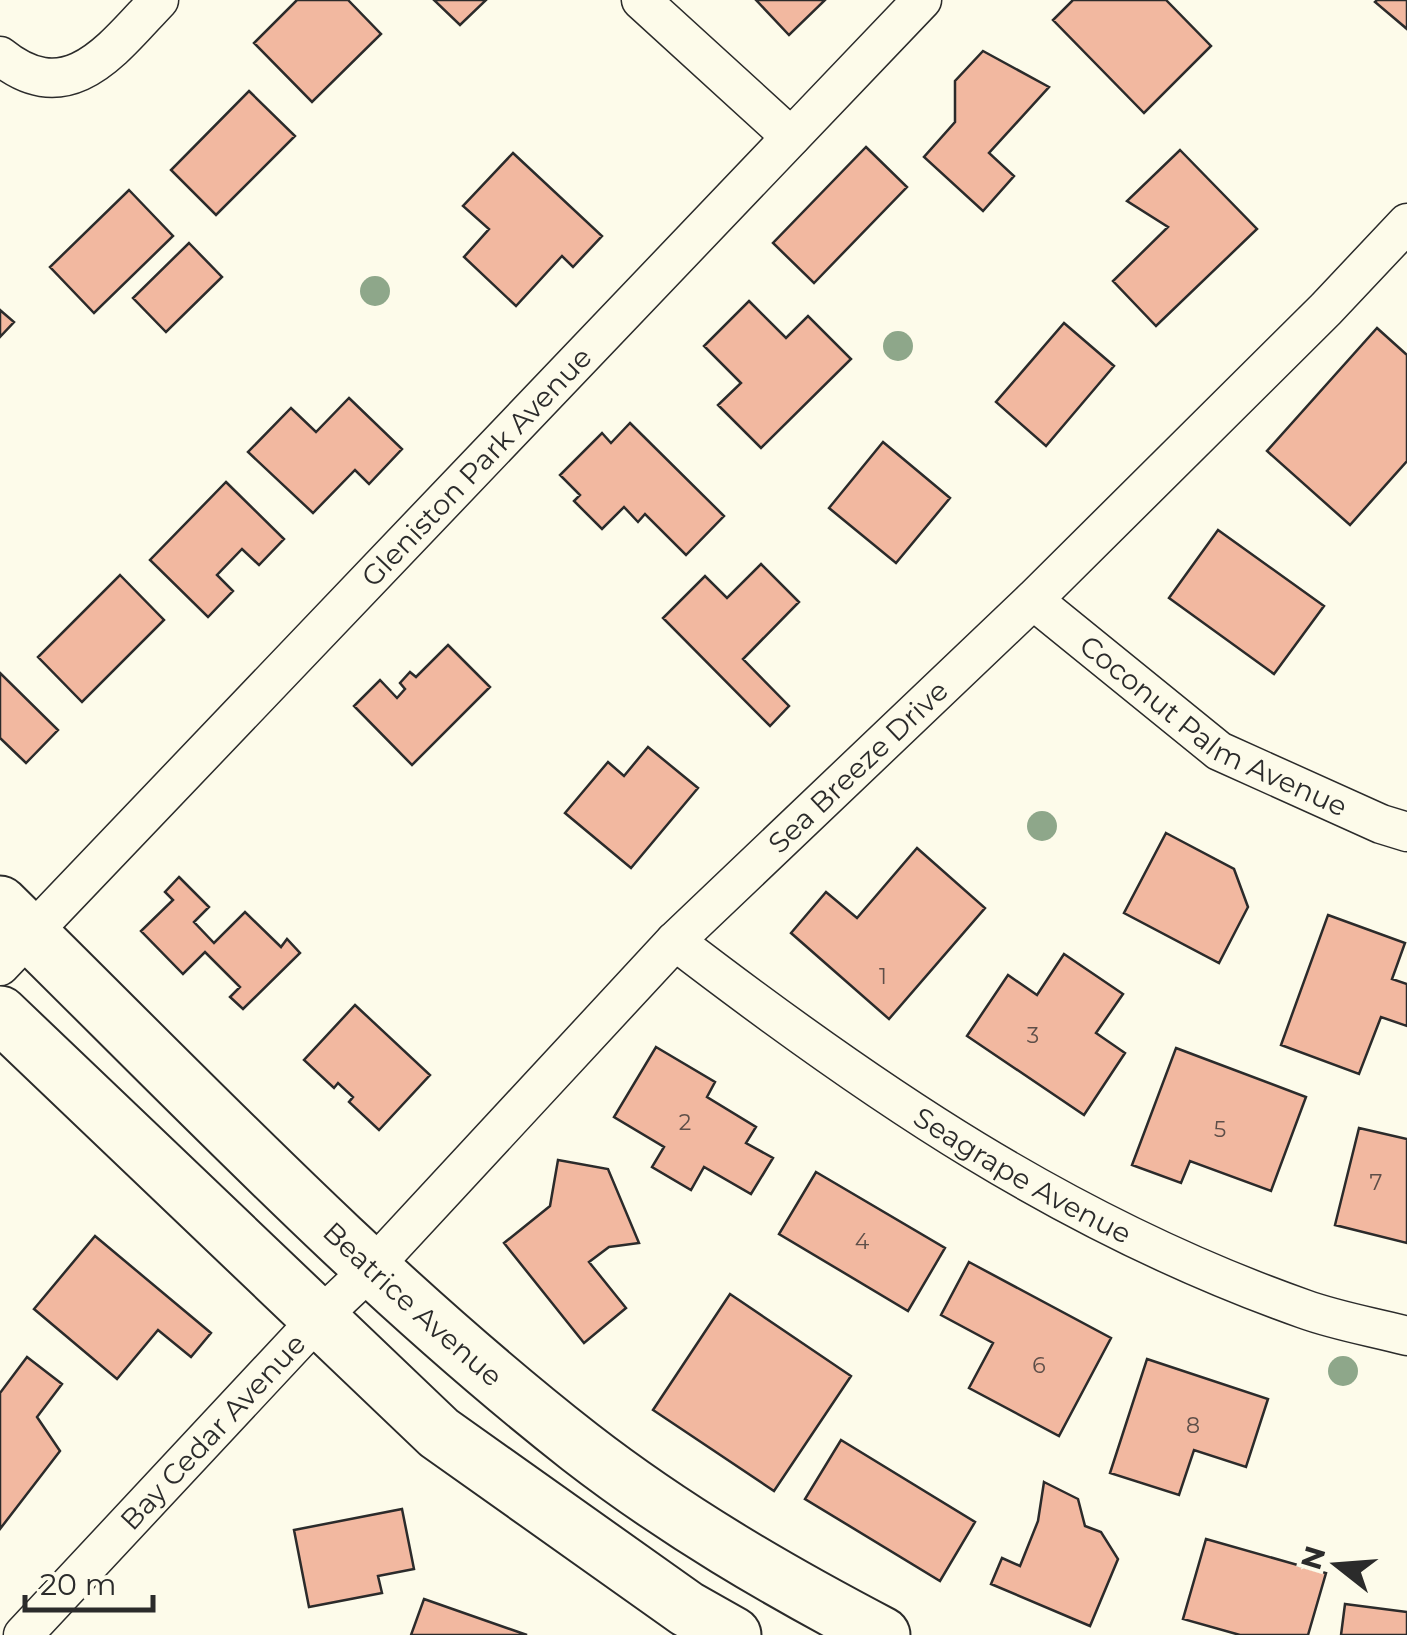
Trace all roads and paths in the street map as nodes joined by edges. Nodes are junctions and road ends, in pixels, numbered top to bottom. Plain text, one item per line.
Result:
1 (159, 0) edge
2 (642, 0) edge
3 (922, 0) edge
4 (0, 56) edge
5 (791, 137) junction
6 (1407, 223) edge
7 (1033, 600) junction
8 (1407, 832) edge
9 (10, 935) edge
10 (675, 940) junction
11 (0, 1014) edge
12 (372, 1269) junction
13 (318, 1319) junction
14 (1407, 1336) edge
15 (23, 1635) edge
16 (733, 1635) edge
17 (882, 1635) edge

1 - 4 street
2 - 5 street
3 - 5 street, Gleniston Park Avenue
5 - 9 street, Gleniston Park Avenue
6 - 7 street, Sea Breeze Drive
7 - 8 street, Coconut Palm Avenue
7 - 10 street, Sea Breeze Drive
9 - 12 main road, Beatrice Avenue
10 - 12 street, Sea Breeze Drive
10 - 14 street, Seagrape Avenue
11 - 13 main road
12 - 13 street, Sea Breeze Drive
12 - 17 main road, Beatrice Avenue
13 - 15 street, Bay Cedar Avenue
13 - 16 main road

